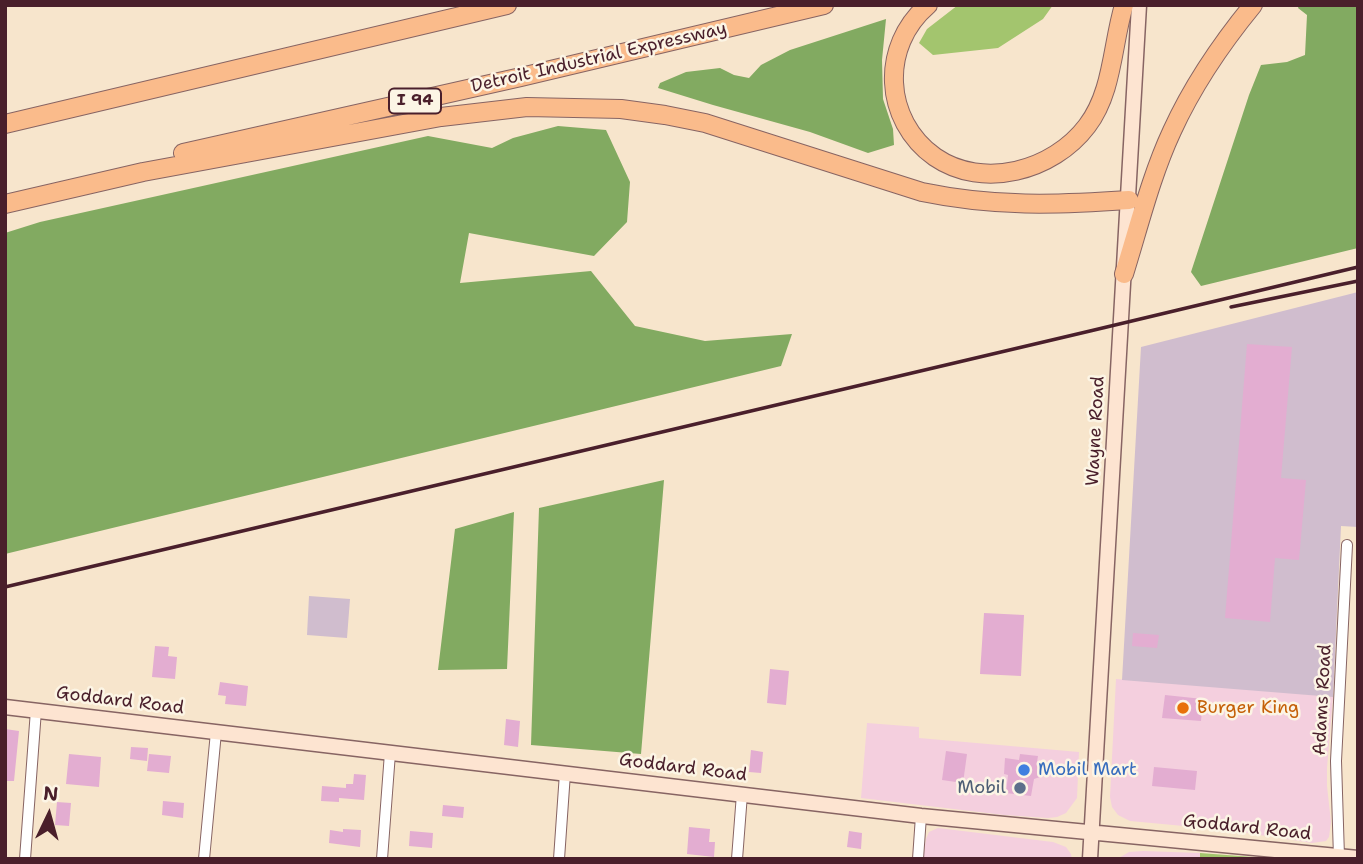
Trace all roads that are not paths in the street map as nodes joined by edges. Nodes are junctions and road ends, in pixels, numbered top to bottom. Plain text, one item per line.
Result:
1 (507, 5) edge
2 (824, 5) edge
3 (928, 5) edge
4 (1124, 5) edge
5 (1139, 5) edge
6 (1253, 5) edge
7 (5, 124) edge
8 (5, 193) edge
9 (1129, 200) junction
10 (5, 204) edge
11 (1124, 274) junction
12 (1347, 545) dead end
13 (5, 707) edge
14 (36, 710) junction
15 (216, 732) junction
16 (390, 753) junction
17 (565, 774) junction
18 (742, 794) junction
19 (922, 816) junction
20 (1091, 833) junction
21 (1339, 857) junction
22 (1358, 858) edge
23 (25, 859) edge
24 (204, 859) edge
25 (382, 859) edge
26 (559, 859) edge
27 (737, 859) edge
28 (918, 859) edge
29 (1090, 859) edge

1 - 7 highway
2 - 8 highway, Detroit Industrial Expressway / I 94
3 - 4 highway
5 - 9 main road, Wayne Road
6 - 11 highway
9 - 10 highway
9 - 11 main road, Wayne Road
11 - 20 main road, Wayne Road
12 - 21 street, Adams Road
13 - 14 main road, Goddard Road
14 - 15 main road, Goddard Road
14 - 23 street
15 - 16 main road, Goddard Road
15 - 24 street
16 - 17 main road, Goddard Road
16 - 25 street
17 - 18 main road, Goddard Road
17 - 26 street
18 - 19 main road, Goddard Road
18 - 27 street
19 - 20 main road, Goddard Road
19 - 28 street
20 - 21 main road, Goddard Road
20 - 29 main road, Wayne Road
21 - 22 main road, Goddard Road

